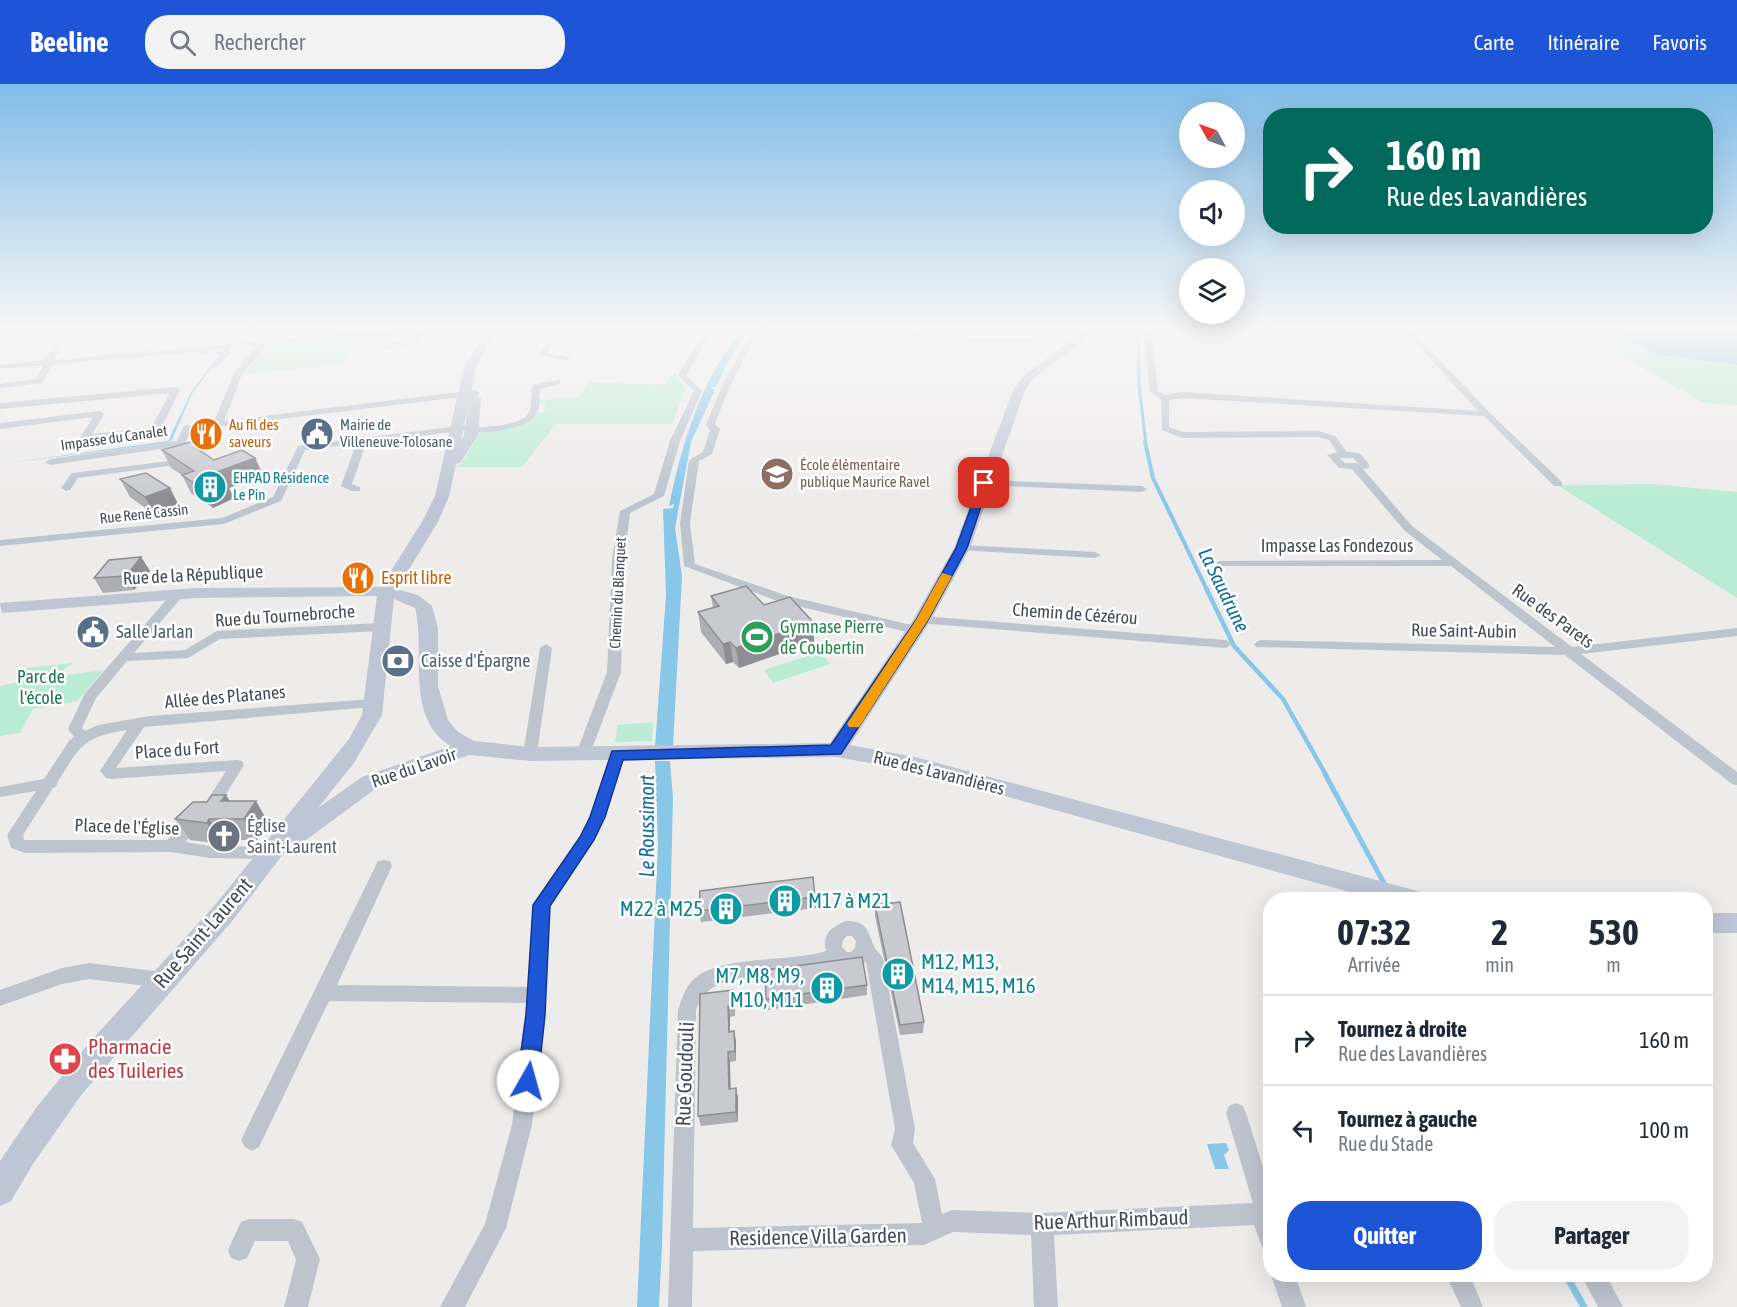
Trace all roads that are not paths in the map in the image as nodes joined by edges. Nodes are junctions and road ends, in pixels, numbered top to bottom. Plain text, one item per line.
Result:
1 (15, 384) edge
2 (234, 384) edge
3 (470, 384) edge
4 (474, 384) edge
5 (548, 384) edge
6 (698, 384) edge
7 (716, 384) edge
8 (1024, 384) edge
9 (1153, 384) edge
10 (1458, 384) edge
11 (0, 386) edge
12 (711, 391) junction
13 (114, 394) junction
14 (470, 394) junction
15 (1165, 398) junction
16 (0, 406) edge
17 (100, 414) junction
18 (1486, 414) junction
19 (218, 424) junction
20 (0, 426) edge
21 (472, 431) junction
22 (456, 433) junction
23 (182, 443) junction
24 (358, 446) junction
25 (50, 462) dead end
26 (446, 475) junction
27 (984, 483) junction
28 (1558, 484) dead end
29 (66, 488) dead end
30 (356, 489) dead end
31 (1142, 489) dead end
32 (0, 543) edge
33 (962, 548) junction
34 (1095, 555) dead end
35 (1219, 564) dead end
36 (1454, 564) junction
37 (386, 593) junction
38 (177, 594) junction
39 (1, 606) edge
40 (919, 625) junction
41 (381, 627) junction
42 (1737, 632) edge
43 (1226, 644) dead end
44 (1260, 644) dead end
45 (546, 648) dead end
46 (1571, 651) junction
47 (124, 657) junction
48 (372, 703) junction
49 (139, 723) junction
50 (83, 738) junction
51 (470, 748) junction
52 (836, 750) junction
53 (530, 754) junction
54 (583, 754) junction
55 (617, 755) junction
56 (1737, 780) edge
57 (51, 783) junction
58 (0, 792) edge
59 (171, 846) junction
60 (271, 852) junction
61 (384, 866) dead end
62 (1389, 892) edge
63 (1713, 923) edge
64 (1737, 923) edge
65 (865, 950) junction
66 (837, 955) junction
67 (163, 980) junction
68 (324, 993) junction
69 (536, 995) junction
70 (0, 998) edge
71 (1236, 1113) dead end
72 (252, 1140) dead end
73 (0, 1190) edge
74 (1263, 1203) edge
75 (1263, 1213) edge
76 (1042, 1224) junction
77 (943, 1225) junction
78 (681, 1240) junction
79 (239, 1250) dead end
80 (1285, 1282) edge
81 (1461, 1282) edge
82 (1597, 1282) edge
83 (1472, 1305) dead end
84 (296, 1307) edge
85 (452, 1307) edge
86 (680, 1307) edge
87 (1046, 1307) edge
88 (1294, 1307) edge
89 (1611, 1307) edge

1 - 11 street
2 - 19 street
3 - 14 street
4 - 14 street
5 - 21 street
6 - 12 street
7 - 12 street
8 - 27 street
9 - 15 street
10 - 18 street
12 - 40 street, Chemin de Cézérou
12 - 54 street, Chemin du Blanquet
13 - 16 street
13 - 17 street
13 - 17 street
14 - 19 street
14 - 21 street
14 - 22 street
15 - 18 street
15 - 36 street, Rue des Parets
17 - 20 street
18 - 28 street
19 - 23 street
21 - 22 street
21 - 26 street
22 - 24 street
22 - 26 street
23 - 25 street, Impasse du Canalet
23 - 29 street
24 - 30 street
24 - 32 street, Rue René Cassin
26 - 37 street
27 - 31 street
27 - 33 street
33 - 34 street
33 - 40 street
35 - 36 street, Impasse Las Fondezous
36 - 46 street, Rue des Parets
37 - 38 street, Rue de la République
37 - 41 street, Rue Saint-Laurent
37 - 51 street
38 - 39 street, Rue de la République
38 - 47 street
40 - 43 street, Chemin de Cézérou
40 - 52 street
41 - 47 street, Rue du Tournebroche
41 - 48 street, Rue Saint-Laurent
42 - 46 street, Rue Saint-Aubin
44 - 46 street, Rue Saint-Aubin
45 - 53 street
46 - 56 street, Rue des Parets
47 - 50 street
48 - 49 street, Allée des Platanes
48 - 60 street, Rue Saint-Laurent
49 - 50 street, Allée des Platanes
49 - 59 street, Place du Fort
50 - 57 street
51 - 53 street, Rue des Lavandières
51 - 60 street, Rue du Lavoir
52 - 55 street, Rue des Lavandières
52 - 62 street, Rue des Lavandières
53 - 54 street, Rue des Lavandières
54 - 55 street, Rue des Lavandières
55 - 69 street
57 - 58 street
57 - 59 street, Place de l'Église
59 - 60 street, Place de l'Église
60 - 67 street, Rue Saint-Laurent
61 - 68 street
63 - 64 street
65 - 66 street, Rue Goudouli
65 - 66 street
65 - 77 street
66 - 78 street, Rue Goudouli
67 - 70 street
67 - 73 street, Rue Saint-Laurent
68 - 69 street
68 - 72 street
69 - 85 street
71 - 74 street
75 - 76 street, Rue Arthur Rimbaud
76 - 77 street, Rue Arthur Rimbaud
76 - 87 street
77 - 78 street, Residence Villa Garden
78 - 86 street, Rue Goudouli
79 - 84 street
80 - 88 street
81 - 83 street
82 - 89 street

